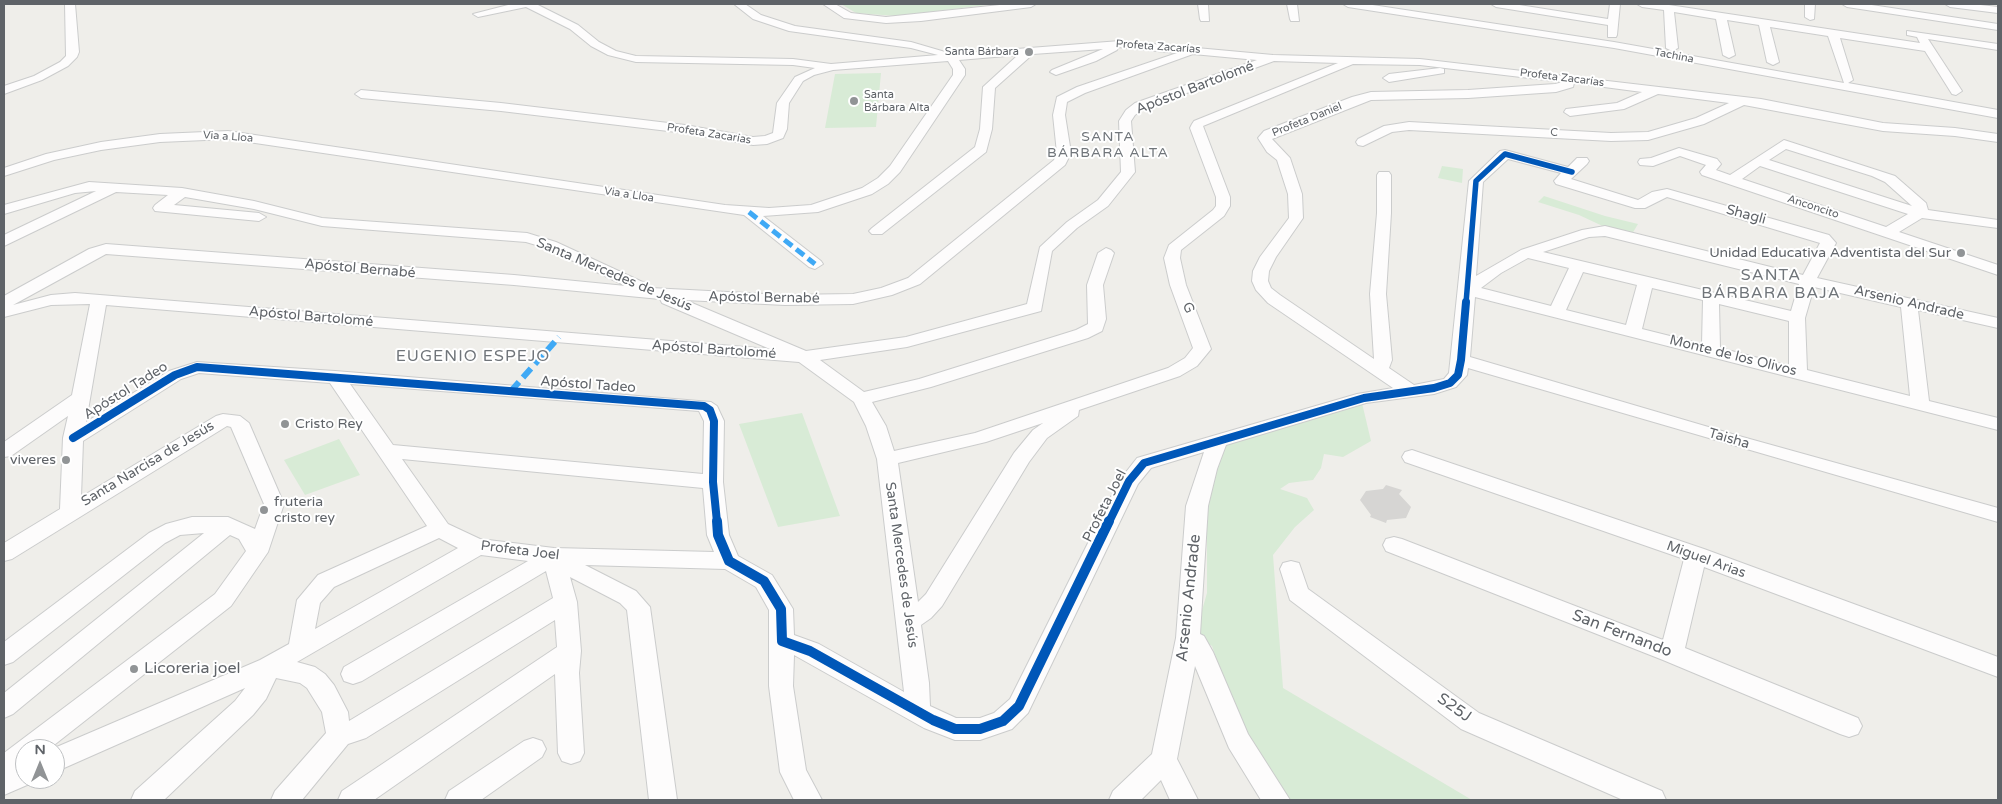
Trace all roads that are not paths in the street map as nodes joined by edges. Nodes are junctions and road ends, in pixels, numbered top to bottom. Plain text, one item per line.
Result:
1 (70, 4) edge
2 (525, 4) edge
3 (529, 4) edge
4 (828, 4) edge
5 (1031, 4) edge
6 (1202, 4) edge
7 (1292, 4) edge
8 (1348, 4) edge
9 (1376, 4) edge
10 (1496, 4) edge
11 (1615, 4) edge
12 (1642, 4) edge
13 (1810, 4) edge
14 (1847, 4) edge
15 (1950, 4) edge
16 (1510, 5) edge
17 (1662, 6) edge
18 (734, 9) edge
19 (1388, 9) junction
20 (1881, 10) edge
21 (1998, 10) edge
22 (478, 14) dead end
23 (1721, 16) junction
24 (1809, 17) dead end
25 (1498, 18) dead end
26 (1205, 19) dead end
27 (1295, 19) dead end
28 (1764, 22) junction
29 (1613, 24) junction
30 (1998, 27) edge
31 (1901, 31) dead end
32 (1832, 33) junction
33 (1920, 35) junction
34 (1612, 36) dead end
35 (1120, 44) junction
36 (1998, 47) edge
37 (1672, 48) dead end
38 (1928, 48) junction
39 (1195, 49) junction
40 (1029, 52) junction
41 (1729, 55) dead end
42 (1274, 58) junction
43 (952, 59) junction
44 (1351, 61) junction
45 (1773, 62) dead end
46 (1463, 66) junction
47 (833, 67) junction
48 (1056, 72) dead end
49 (1389, 78) dead end
50 (1576, 79) junction
51 (1847, 80) dead end
52 (4, 90) edge
53 (1656, 90) junction
54 (1956, 90) dead end
55 (361, 94) dead end
56 (1742, 101) junction
57 (1570, 112) dead end
58 (1998, 114) edge
59 (1998, 138) edge
60 (1363, 142) dead end
61 (1758, 161) junction
62 (1645, 162) dead end
63 (4, 172) edge
64 (1384, 175) dead end
65 (1731, 180) junction
66 (115, 187) junction
67 (182, 192) junction
68 (4, 210) edge
69 (750, 212) junction
70 (1920, 213) junction
71 (322, 222) junction
72 (1998, 224) edge
73 (877, 231) dead end
74 (1888, 232) junction
75 (4, 241) edge
76 (1106, 253) dead end
77 (1526, 254) junction
78 (815, 264) dead end
79 (1994, 264) edge
80 (1578, 266) junction
81 (1808, 281) junction
82 (1646, 282) junction
83 (1468, 290) junction
84 (658, 294) junction
85 (1711, 298) junction
86 (99, 300) junction
87 (4, 303) edge
88 (1909, 303) junction
89 (1557, 310) junction
90 (4, 312) edge
91 (1797, 318) junction
92 (1998, 323) edge
93 (1633, 330) junction
94 (1711, 350) junction
95 (804, 357) junction
96 (1461, 360) junction
97 (1379, 370) junction
98 (1798, 372) junction
99 (336, 376) junction
100 (1410, 391) junction
101 (79, 399) junction
102 (861, 399) junction
103 (1920, 404) junction
104 (1076, 405) junction
105 (1998, 424) edge
106 (73, 438) junction
107 (1219, 440) junction
108 (4, 451) edge
109 (386, 451) junction
110 (1412, 457) dead end
111 (887, 460) junction
112 (713, 482) junction
113 (70, 511) junction
114 (1998, 515) edge
115 (228, 526) junction
116 (440, 529) junction
117 (1394, 546) dead end
118 (478, 547) junction
119 (257, 552) junction
120 (4, 553) edge
121 (554, 556) junction
122 (1696, 556) junction
123 (729, 561) junction
124 (1291, 569) dead end
125 (565, 602) junction
126 (909, 621) junction
127 (1188, 638) junction
128 (782, 641) junction
129 (302, 648) junction
130 (569, 651) junction
131 (1672, 653) junction
132 (4, 654) edge
133 (269, 667) junction
134 (1998, 667) edge
135 (353, 674) dead end
136 (4, 707) edge
137 (916, 709) junction
138 (1849, 726) dead end
139 (339, 736) junction
140 (42, 739) edge
141 (533, 748) dead end
142 (571, 754) dead end
143 (65, 756) edge
144 (1164, 759) junction
145 (15, 760) edge
146 (4, 769) edge
147 (145, 800) edge
148 (285, 800) edge
149 (352, 800) edge
150 (459, 800) edge
151 (663, 800) edge
152 (808, 800) edge
153 (1123, 800) edge
154 (1184, 800) edge
155 (1276, 800) edge
156 (1652, 800) edge

1 - 52 street
2 - 22 street
3 - 47 street
4 - 5 street
6 - 26 street
7 - 27 street
8 - 19 street, Tachina
9 - 19 street
10 - 16 street
11 - 29 street
12 - 17 street
13 - 24 street
14 - 20 street
15 - 21 street
16 - 25 street
16 - 29 street
17 - 23 street
17 - 37 street
18 - 43 street
19 - 58 street, Tachina
20 - 30 street
23 - 28 street
23 - 41 street
28 - 32 street
28 - 45 street
29 - 34 street
31 - 33 street
32 - 38 street
32 - 51 street
33 - 36 street
33 - 38 street
35 - 39 street, Profeta Zacarías
35 - 40 street, Profeta Zacarías
35 - 48 street
38 - 54 street
39 - 42 street, Profeta Zacarías
39 - 84 street, Apóstol Bernabé
40 - 43 street, Profeta Zacarías
40 - 73 street
42 - 44 street, Profeta Zacarías
42 - 95 street, Apóstol Bartolomé
43 - 47 street, Profeta Zacarías
43 - 69 street, Via a Lloa
44 - 46 street, Profeta Zacarías
44 - 104 street, G
46 - 49 street
46 - 50 street, Profeta Zacarías
47 - 55 street, Profeta Zacarías
50 - 53 street, Profeta Zacarías
50 - 97 street, Profeta Daniel
53 - 56 street, Profeta Zacarías
53 - 57 street
56 - 59 street, Profeta Zacarías
56 - 60 street, C
61 - 65 street
61 - 70 street
61 - 70 street
62 - 65 street, Anconcito
63 - 69 street, Via a Lloa
64 - 97 street
65 - 74 street, Anconcito
66 - 67 street, Santa Mercedes de Jesús
66 - 68 street, Santa Mercedes de Jesús
66 - 75 street
67 - 71 street, Santa Mercedes de Jesús
67 - 71 street
69 - 78 street
70 - 72 street
70 - 74 street
71 - 84 street, Santa Mercedes de Jesús
74 - 79 street, Anconcito
76 - 102 street
77 - 80 street
77 - 81 street, Arsenio Andrade
77 - 83 street, Arsenio Andrade
80 - 82 street
80 - 89 street
81 - 83 street, Shagli
81 - 88 street, Arsenio Andrade
81 - 91 street, Shagli
82 - 85 street
82 - 93 street
83 - 89 street, Monte de los Olivos
83 - 96 street
84 - 87 street, Apóstol Bernabé
84 - 95 street, Santa Mercedes de Jesús
85 - 91 street
85 - 94 street
86 - 90 street, Apóstol Bartolomé
86 - 95 street, Apóstol Bartolomé
86 - 101 street, Santa Narcisa de Jesús
88 - 92 street, Arsenio Andrade
88 - 103 street
89 - 93 street, Monte de los Olivos
91 - 98 street, Shagli
93 - 94 street, Monte de los Olivos
94 - 98 street, Monte de los Olivos
95 - 102 street, Santa Mercedes de Jesús
96 - 100 street
96 - 114 street, Taisha
97 - 100 street, Profeta Daniel
98 - 103 street, Monte de los Olivos
99 - 106 street, Apóstol Tadeo
99 - 109 street, Profeta Joel
99 - 112 street, Apóstol Tadeo
100 - 107 street, Profeta Joel
101 - 106 street, Santa Narcisa de Jesús
101 - 108 street
102 - 111 street, Santa Mercedes de Jesús
103 - 105 street, Monte de los Olivos
104 - 111 street, G
104 - 126 street
106 - 113 street, Santa Narcisa de Jesús
107 - 127 street, Arsenio Andrade
107 - 137 street, Profeta Joel
109 - 112 street
109 - 116 street, Profeta Joel
110 - 122 street, Miguel Arias
111 - 126 street, Santa Mercedes de Jesús
112 - 123 street, Apóstol Tadeo
113 - 119 street, Santa Narcisa de Jesús
113 - 120 street
115 - 119 street
115 - 132 street
115 - 136 street
116 - 118 street, Profeta Joel
116 - 129 street
117 - 131 street, San Fernando
118 - 121 street, Profeta Joel
118 - 129 street
119 - 140 street, Santa Narcisa de Jesús
121 - 123 street, Profeta Joel
121 - 125 street
121 - 135 street
121 - 151 street
122 - 131 street
122 - 134 street, Miguel Arias
123 - 128 street
124 - 156 street, S25J
125 - 130 street
125 - 139 street
126 - 137 street, Santa Mercedes de Jesús
127 - 144 street, Arsenio Andrade
127 - 155 street
128 - 137 street
128 - 152 street
129 - 133 street
130 - 142 street
130 - 149 street
131 - 138 street, San Fernando
133 - 139 street
133 - 143 street
133 - 147 street
139 - 148 street
141 - 150 street
144 - 153 street
144 - 154 street
145 - 146 street

